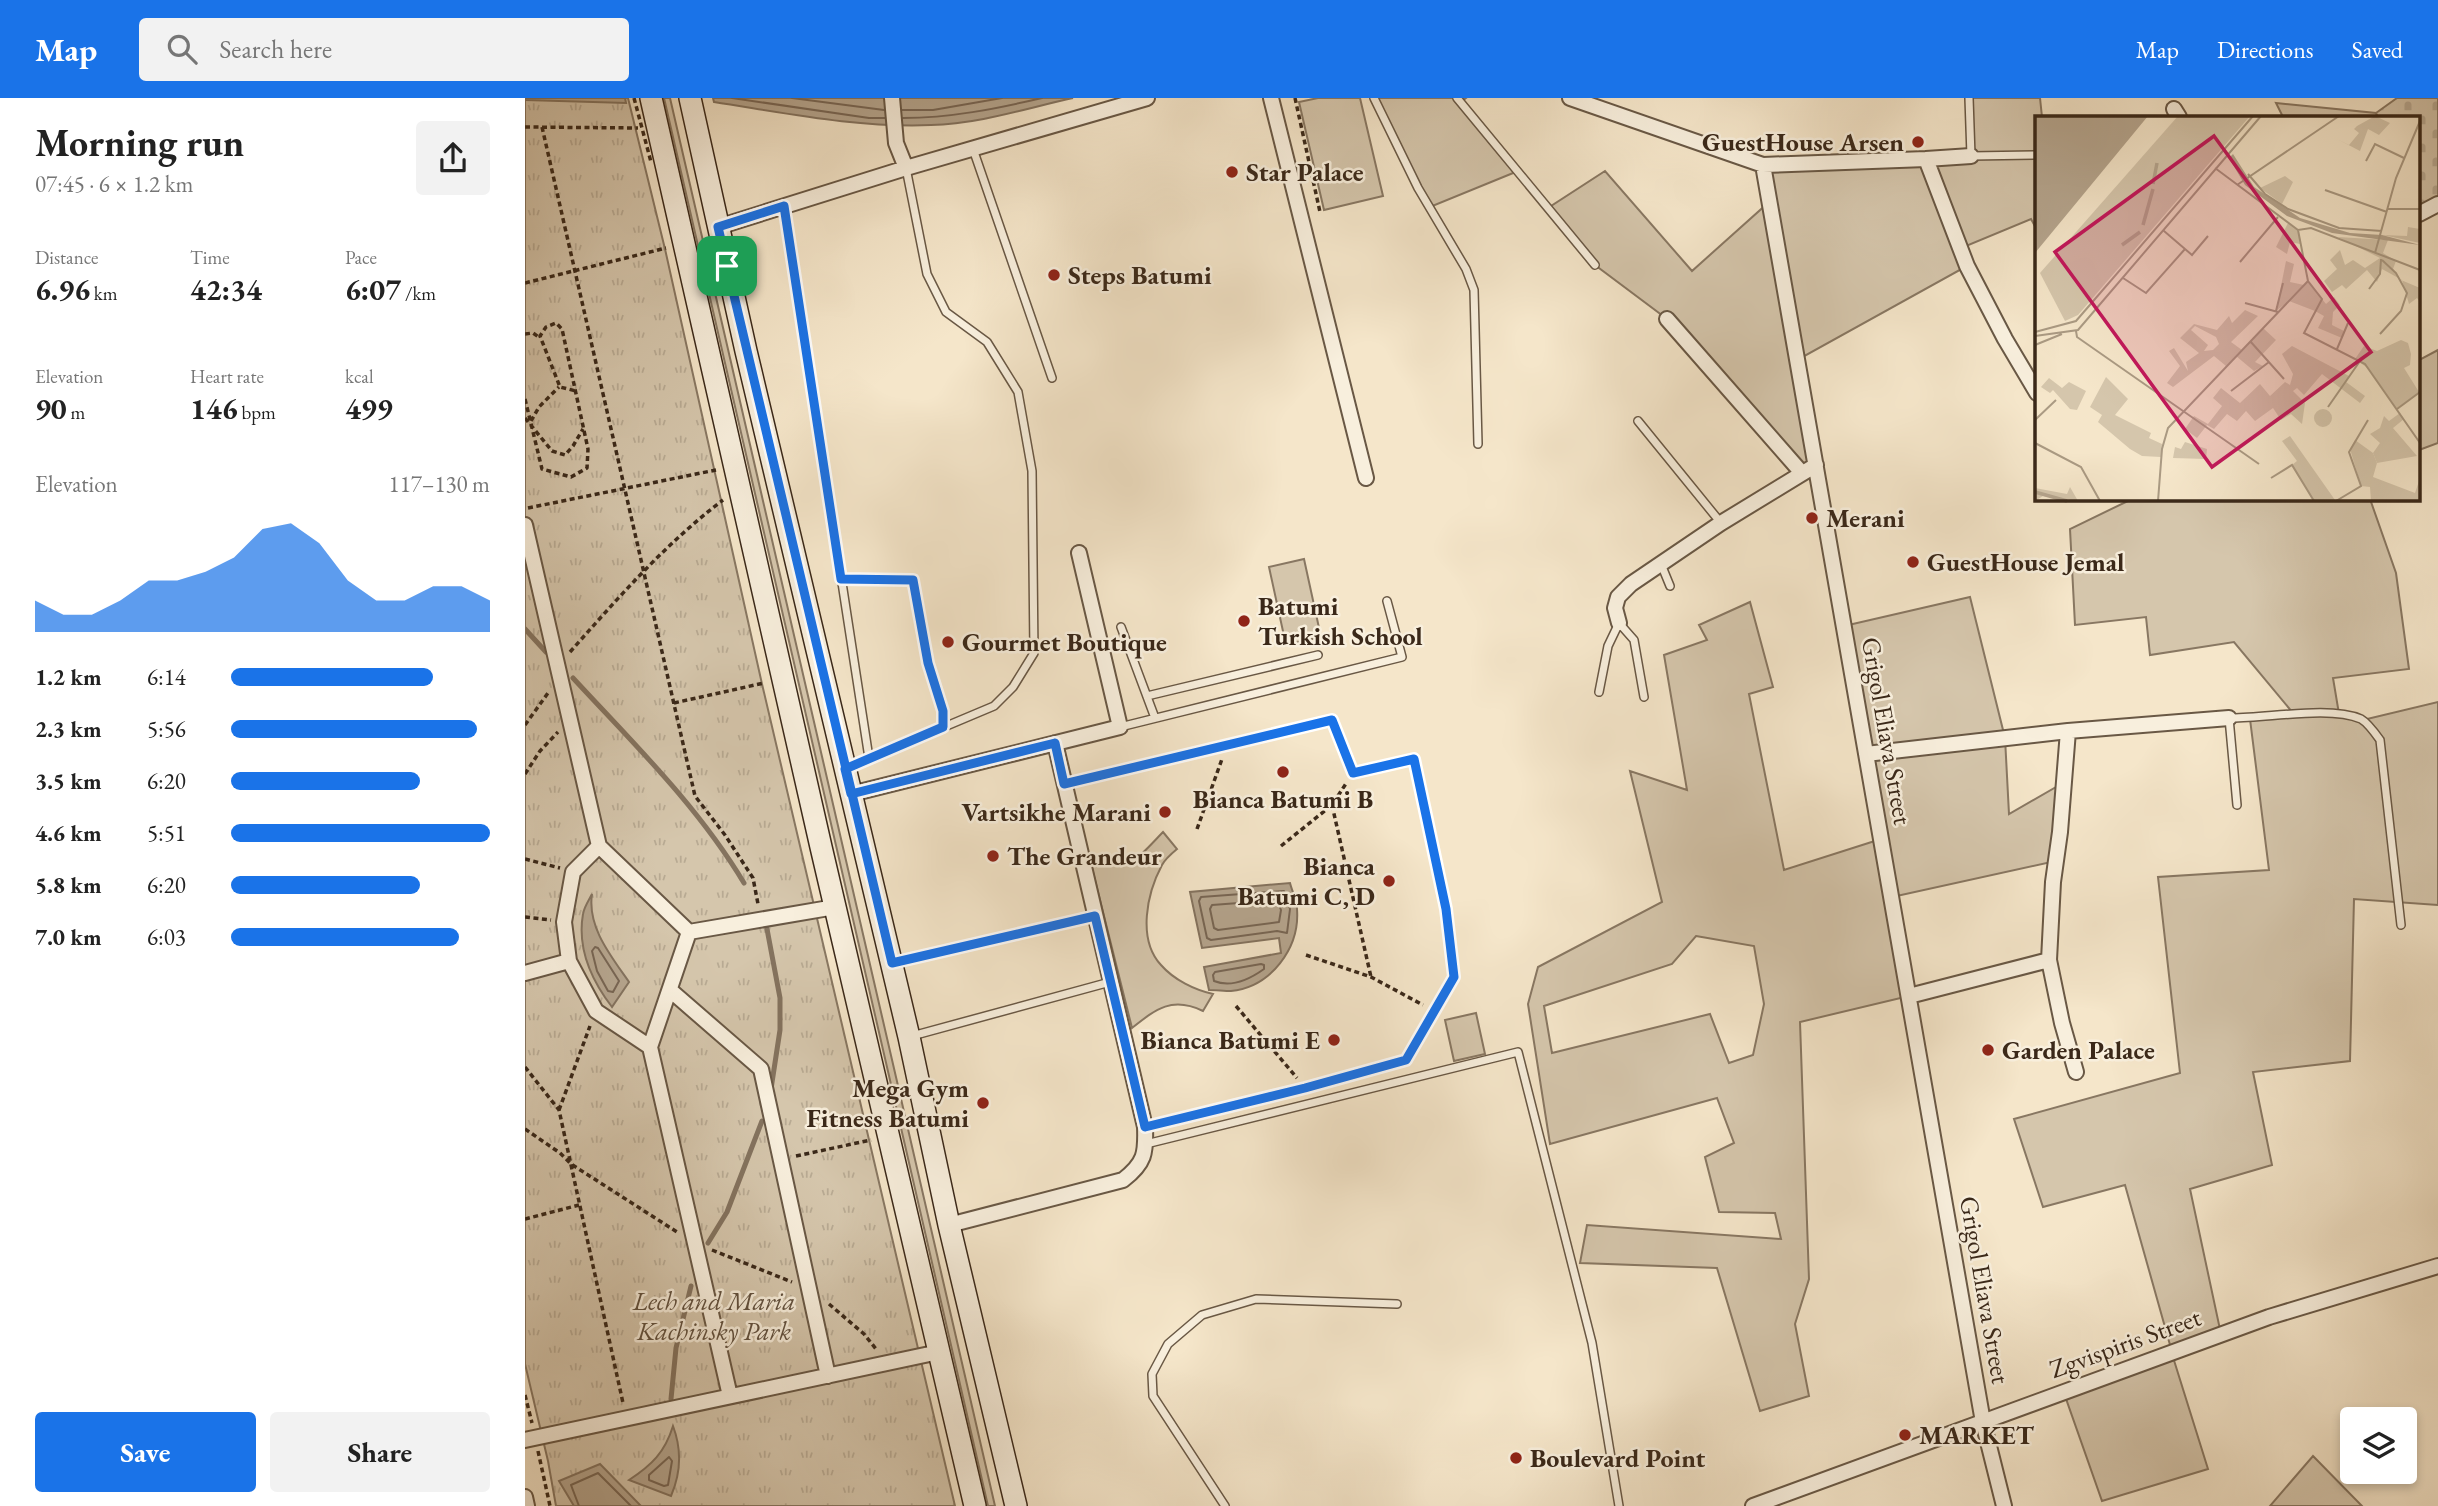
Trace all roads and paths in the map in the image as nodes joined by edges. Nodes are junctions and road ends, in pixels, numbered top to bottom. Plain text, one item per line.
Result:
1 (634, 98) edge
2 (651, 98) edge
3 (690, 98) edge
4 (892, 98) edge
5 (1147, 98) edge
6 (1272, 98) edge
7 (1295, 98) edge
8 (1374, 98) edge
9 (1457, 98) edge
10 (1570, 98) edge
11 (1969, 98) edge
12 (525, 127) edge
13 (542, 127) junction
14 (650, 129) junction
15 (973, 149) junction
16 (2035, 155) edge
17 (1971, 156) junction
18 (1926, 159) junction
19 (659, 161) junction
20 (1763, 166) junction
21 (905, 168) junction
22 (2438, 204) edge
23 (784, 206) junction
24 (1320, 212) dead end
25 (2421, 213) edge
26 (718, 227) junction
27 (685, 244) junction
28 (1595, 265) dead end
29 (575, 271) junction
30 (525, 283) edge
31 (1667, 319) dead end
32 (525, 334) edge
33 (541, 339) junction
34 (1052, 378) dead end
35 (560, 387) junction
36 (2035, 390) edge
37 (576, 391) junction
38 (525, 399) edge
39 (525, 418) edge
40 (1638, 421) dead end
41 (530, 423) junction
42 (583, 428) junction
43 (1478, 444) dead end
44 (1816, 465) junction
45 (735, 467) junction
46 (1801, 473) junction
47 (1366, 478) dead end
48 (625, 489) junction
49 (724, 500) dead end
50 (525, 509) edge
51 (1721, 523) junction
52 (525, 525) edge
53 (1079, 553) dead end
54 (1661, 563) junction
55 (644, 570) junction
56 (841, 579) junction
57 (1670, 586) dead end
58 (1387, 601) dead end
59 (1619, 623) junction
60 (1121, 627) dead end
61 (1318, 655) dead end
62 (559, 674) junction
63 (765, 683) dead end
64 (1599, 692) dead end
65 (1147, 696) junction
66 (1644, 696) dead end
67 (674, 703) junction
68 (1155, 718) junction
69 (2229, 719) junction
70 (570, 721) junction
71 (525, 725) edge
72 (943, 727) junction
73 (1120, 727) junction
74 (2068, 731) junction
75 (1055, 743) junction
76 (1227, 745) junction
77 (1866, 754) junction
78 (869, 758) junction
79 (845, 769) junction
80 (1353, 773) junction
81 (525, 774) edge
82 (1064, 784) junction
83 (851, 794) junction
84 (1332, 805) junction
85 (2237, 805) dead end
86 (1197, 829) dead end
87 (599, 846) junction
88 (1282, 846) dead end
89 (525, 859) edge
90 (573, 872) junction
91 (835, 907) junction
92 (1095, 916) junction
93 (525, 917) edge
94 (761, 919) junction
95 (563, 922) junction
96 (2401, 925) dead end
97 (689, 932) junction
98 (1305, 955) dead end
99 (2049, 960) junction
100 (569, 961) junction
101 (892, 963) junction
102 (525, 973) edge
103 (1371, 977) junction
104 (1111, 982) junction
105 (670, 990) junction
106 (1909, 996) junction
107 (1236, 1006) dead end
108 (596, 1011) junction
109 (1434, 1011) junction
110 (909, 1037) junction
111 (650, 1047) junction
112 (525, 1067) edge
113 (2075, 1072) dead end
114 (1305, 1088) junction
115 (559, 1110) junction
116 (1145, 1127) junction
117 (889, 1136) junction
118 (1146, 1144) junction
119 (780, 1160) junction
120 (579, 1205) junction
121 (525, 1219) edge
122 (949, 1225) junction
123 (2438, 1266) edge
124 (1397, 1304) dead end
125 (939, 1352) junction
126 (828, 1376) junction
127 (730, 1396) junction
128 (627, 1418) junction
129 (1983, 1422) junction
130 (525, 1440) edge
131 (525, 1497) edge
132 (527, 1506) edge
133 (975, 1506) edge
134 (1016, 1506) edge
135 (1225, 1506) edge
136 (1619, 1506) edge
137 (1753, 1506) edge
138 (2004, 1506) edge

1 - 14 path, bridge
2 - 14 main road
3 - 26 main road
4 - 21 street
5 - 15 street
6 - 47 street
7 - 24 path
8 - 43 lane
9 - 28 lane
10 - 20 street
11 - 17 lane
12 - 13 path
13 - 14 path
13 - 29 path
14 - 19 main road
14 - 19 path, bridge
15 - 21 street
15 - 34 lane
16 - 17 lane
17 - 18 street
18 - 20 street
18 - 36 street
19 - 27 main road
20 - 44 street, Grigol Eliava Street
21 - 23 street
21 - 72 lane
22 - 25 street
23 - 26 street
23 - 56 lane
26 - 79 main road
27 - 29 path
27 - 45 main road
29 - 30 path
29 - 48 path
31 - 46 street
32 - 33 path
33 - 35 path
33 - 37 path
35 - 37 path
35 - 41 path
37 - 42 path
38 - 41 path
39 - 41 path
40 - 51 lane
41 - 42 path
41 - 42 path
44 - 46 street
44 - 77 street, Grigol Eliava Street
45 - 48 path
45 - 91 main road
46 - 51 street
48 - 50 path
48 - 55 path
49 - 55 path
51 - 54 street
52 - 62 street
53 - 73 street
54 - 57 lane
54 - 59 street
55 - 62 path
55 - 67 path
56 - 72 lane
56 - 78 lane
58 - 68 lane
59 - 64 lane
59 - 66 lane
60 - 65 lane
61 - 65 lane
62 - 70 street
62 - 71 path
63 - 67 path
65 - 68 lane
67 - 94 path
68 - 73 lane
69 - 74 street
69 - 85 lane
69 - 96 lane
70 - 81 path
70 - 87 street
72 - 78 lane
73 - 75 street
74 - 77 street
74 - 99 street
75 - 82 street
75 - 83 street
76 - 80 lane
76 - 82 lane
76 - 86 path
77 - 106 street, Grigol Eliava Street
78 - 79 lane
79 - 83 main road
80 - 84 path
80 - 109 lane
82 - 92 street
83 - 101 main road
84 - 88 path
84 - 103 path
87 - 90 street
87 - 97 street
89 - 90 path
90 - 95 street
91 - 94 street
91 - 117 main road
92 - 101 lane
92 - 104 street
93 - 95 path
94 - 97 street
95 - 100 street
97 - 105 street
98 - 103 path
99 - 106 street
99 - 113 street
100 - 102 street
100 - 108 street
101 - 110 main road
103 - 109 path
104 - 110 lane
104 - 116 street
105 - 111 street
105 - 119 street
106 - 129 street, Grigol Eliava Street
107 - 114 path
108 - 111 street
108 - 115 path
109 - 114 lane
110 - 122 main road
111 - 127 street
112 - 115 path
114 - 116 lane
115 - 120 path
116 - 118 street
117 - 119 path
117 - 125 main road
118 - 122 street
118 - 136 lane
119 - 126 street
120 - 121 path
120 - 128 path
122 - 134 main road
123 - 129 street, Zgvispiris Street
124 - 135 lane
125 - 126 street
125 - 133 main road
126 - 127 street
127 - 128 street
128 - 130 street
129 - 137 street, Zgvispiris Street
129 - 138 street, Grigol Eliava Street
131 - 132 street

